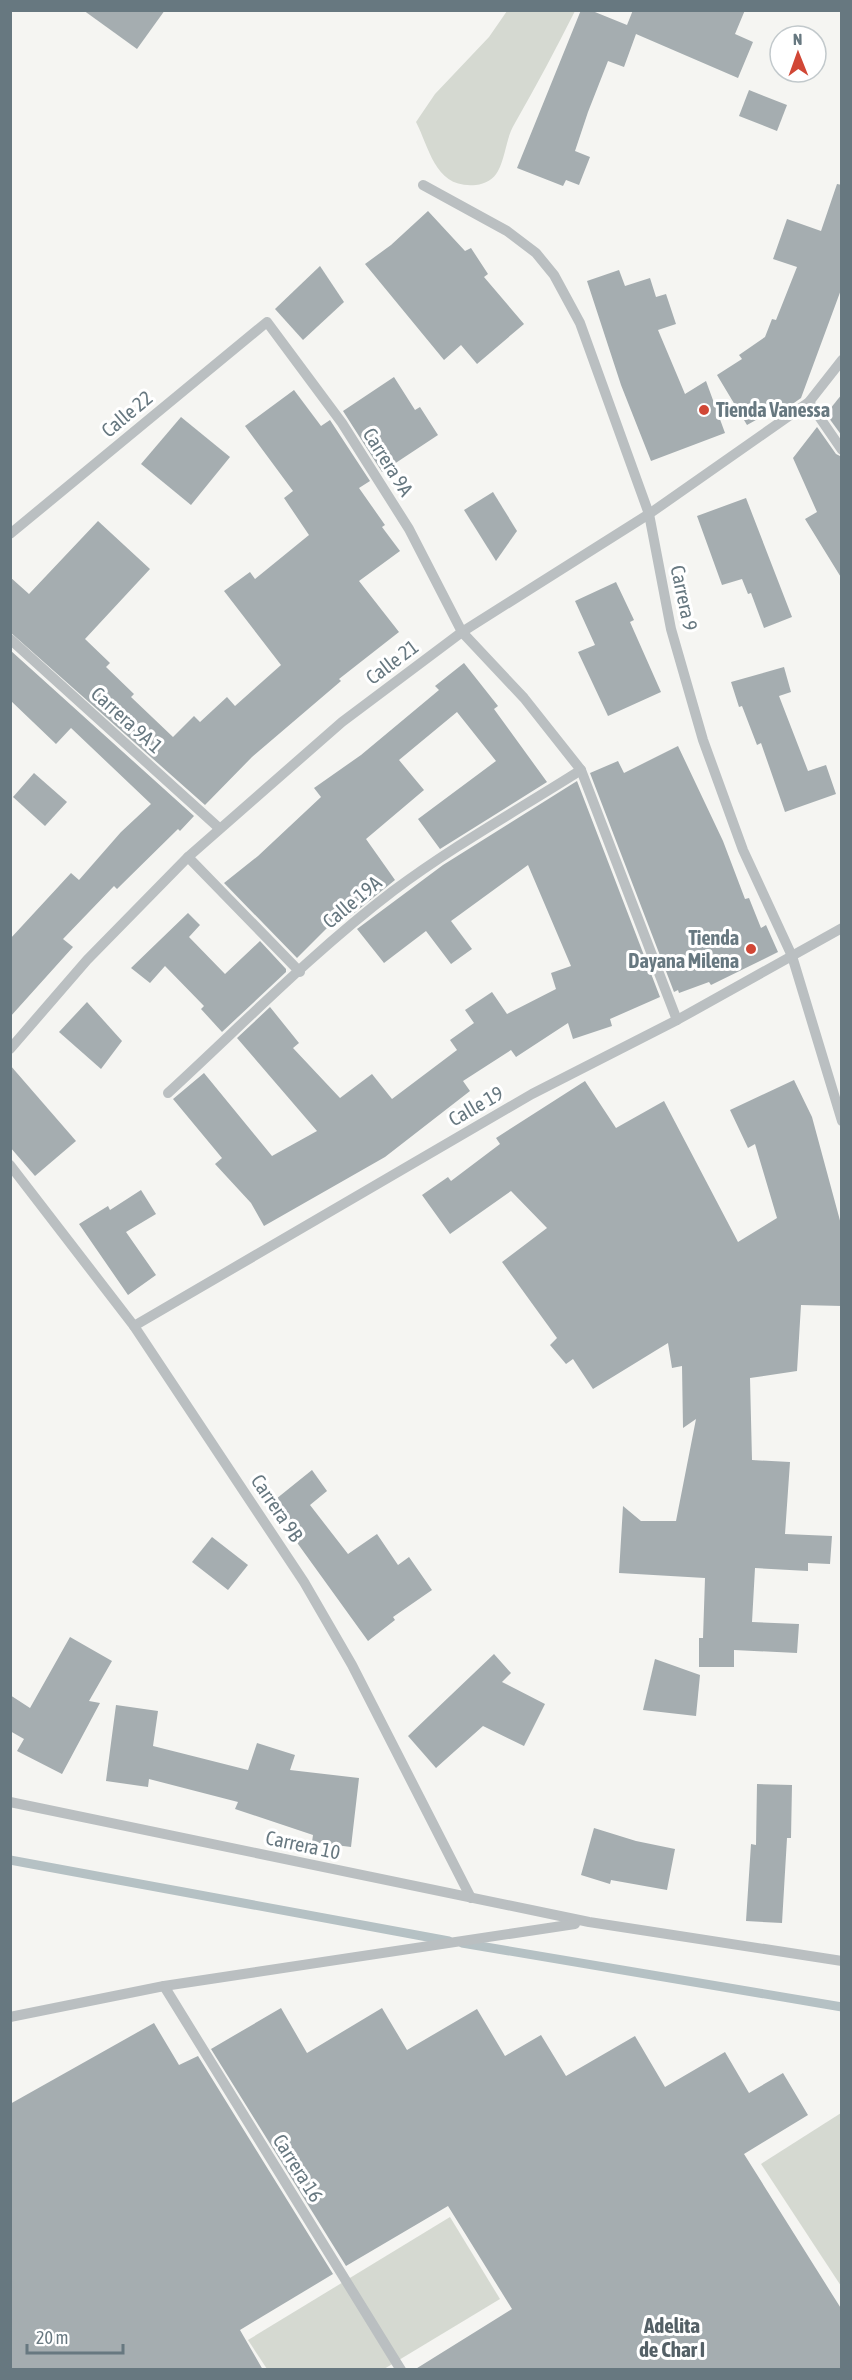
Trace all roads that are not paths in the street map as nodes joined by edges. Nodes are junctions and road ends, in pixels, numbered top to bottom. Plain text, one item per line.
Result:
1 (423, 185) dead end
2 (267, 322) joint
3 (842, 360) edge
4 (809, 402) junction
5 (842, 450) edge
6 (649, 514) junction
7 (10, 534) edge
8 (462, 632) junction
9 (10, 639) edge
10 (581, 770) junction
11 (219, 828) junction
12 (188, 857) junction
13 (842, 928) edge
14 (792, 956) junction
15 (300, 972) junction
16 (676, 1020) junction
17 (10, 1049) edge
18 (836, 1081) edge
19 (168, 1093) dead end
20 (842, 1121) edge
21 (10, 1165) edge
22 (134, 1326) junction
23 (10, 1802) edge
24 (471, 1898) junction
25 (589, 1922) junction
26 (842, 1961) edge
27 (164, 1986) junction
28 (10, 2017) edge
29 (401, 2370) edge

1 - 6 street, Carrera 9
2 - 7 street, Calle 22
2 - 8 street, Carrera 9A
3 - 4 street, Calle 21
4 - 5 street
4 - 6 street, Calle 21
6 - 8 street, Calle 21
6 - 14 street, Carrera 9
8 - 10 street, Carrera 9A
8 - 11 street, Calle 21
9 - 11 street, Carrera 9A 1
10 - 15 street, Calle 19A
10 - 16 street
11 - 12 street, Calle 21
12 - 15 street
12 - 17 street, Calle 21
13 - 14 street, Calle 19
14 - 16 street, Calle 19
14 - 18 street, Carrera 9
15 - 19 street, Calle 19A
16 - 22 street, Calle 19
18 - 20 street, Carrera 9
21 - 22 street, Carrera 9B
22 - 24 street, Carrera 9B
23 - 24 street, Carrera 10
24 - 25 street, Carrera 10
25 - 26 street, Carrera 10
25 - 27 street, Carrera 10
27 - 28 street, Carrera 10
27 - 29 street, Carrera 16

